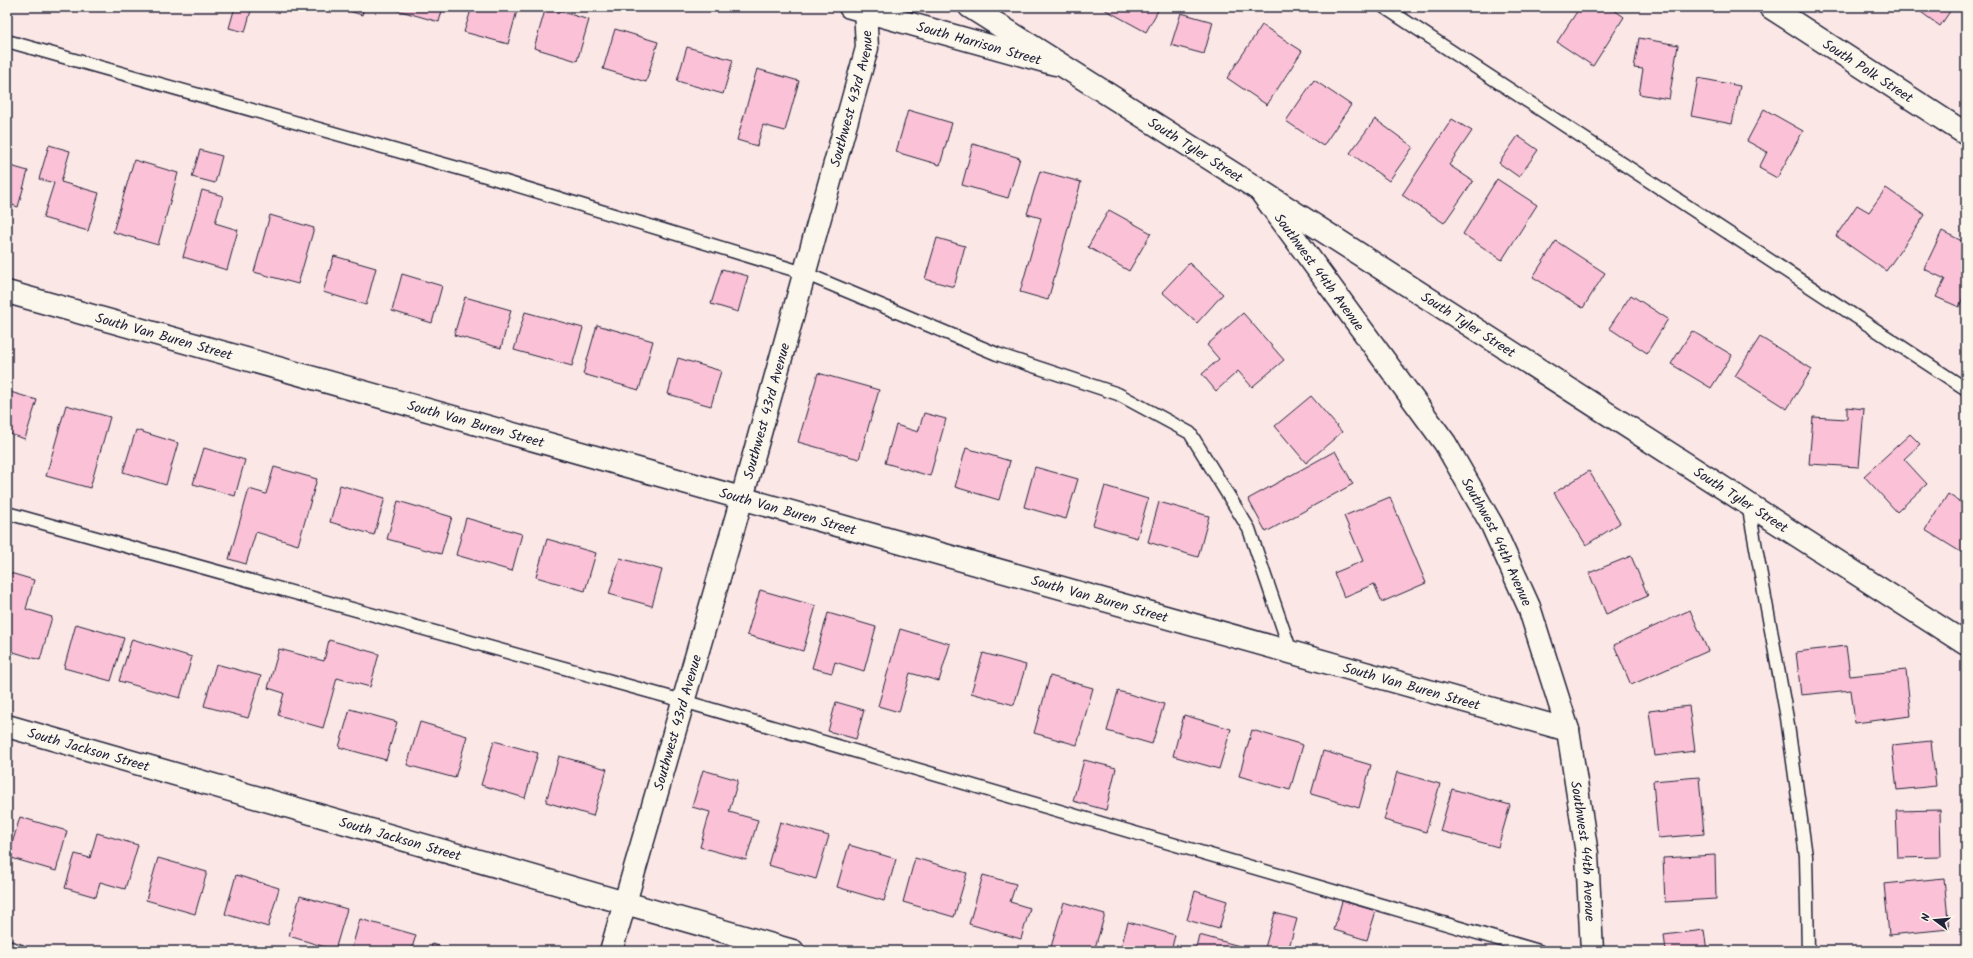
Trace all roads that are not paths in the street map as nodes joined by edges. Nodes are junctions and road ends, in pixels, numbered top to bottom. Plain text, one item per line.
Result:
1 (970, 7) edge
2 (1384, 7) edge
3 (1770, 7) edge
4 (860, 8) edge
5 (7, 41) edge
6 (1063, 66) junction
7 (1966, 134) edge
8 (1261, 191) junction
9 (804, 273) junction
10 (7, 292) edge
11 (1966, 389) edge
12 (742, 498) junction
13 (1748, 504) junction
14 (7, 513) edge
15 (1966, 644) edge
16 (1291, 652) junction
17 (683, 701) junction
18 (7, 726) edge
19 (1568, 730) junction
20 (624, 903) junction
21 (7, 947) edge
22 (20, 951) edge
23 (611, 951) edge
24 (793, 951) edge
25 (1539, 951) edge
26 (1592, 951) edge
27 (1808, 951) edge

1 - 6 street, South Tyler Street
2 - 11 lane
3 - 7 street, South Polk Street
4 - 6 street, South Harrison Street
4 - 9 street, Southwest 43rd Avenue
5 - 9 lane
6 - 8 street, South Tyler Street
8 - 13 street, South Tyler Street
8 - 19 street, Southwest 44th Avenue
9 - 12 street, Southwest 43rd Avenue
9 - 16 lane
10 - 12 street, South Van Buren Street
12 - 16 street, South Van Buren Street
12 - 17 street, Southwest 43rd Avenue
13 - 15 street, South Tyler Street
13 - 27 lane
14 - 17 lane
16 - 19 street, South Van Buren Street
17 - 20 street, Southwest 43rd Avenue
17 - 25 lane
18 - 20 street, South Jackson Street
19 - 26 street, Southwest 44th Avenue
20 - 23 street, Southwest 43rd Avenue
20 - 24 street, South Jackson Street
21 - 22 lane

